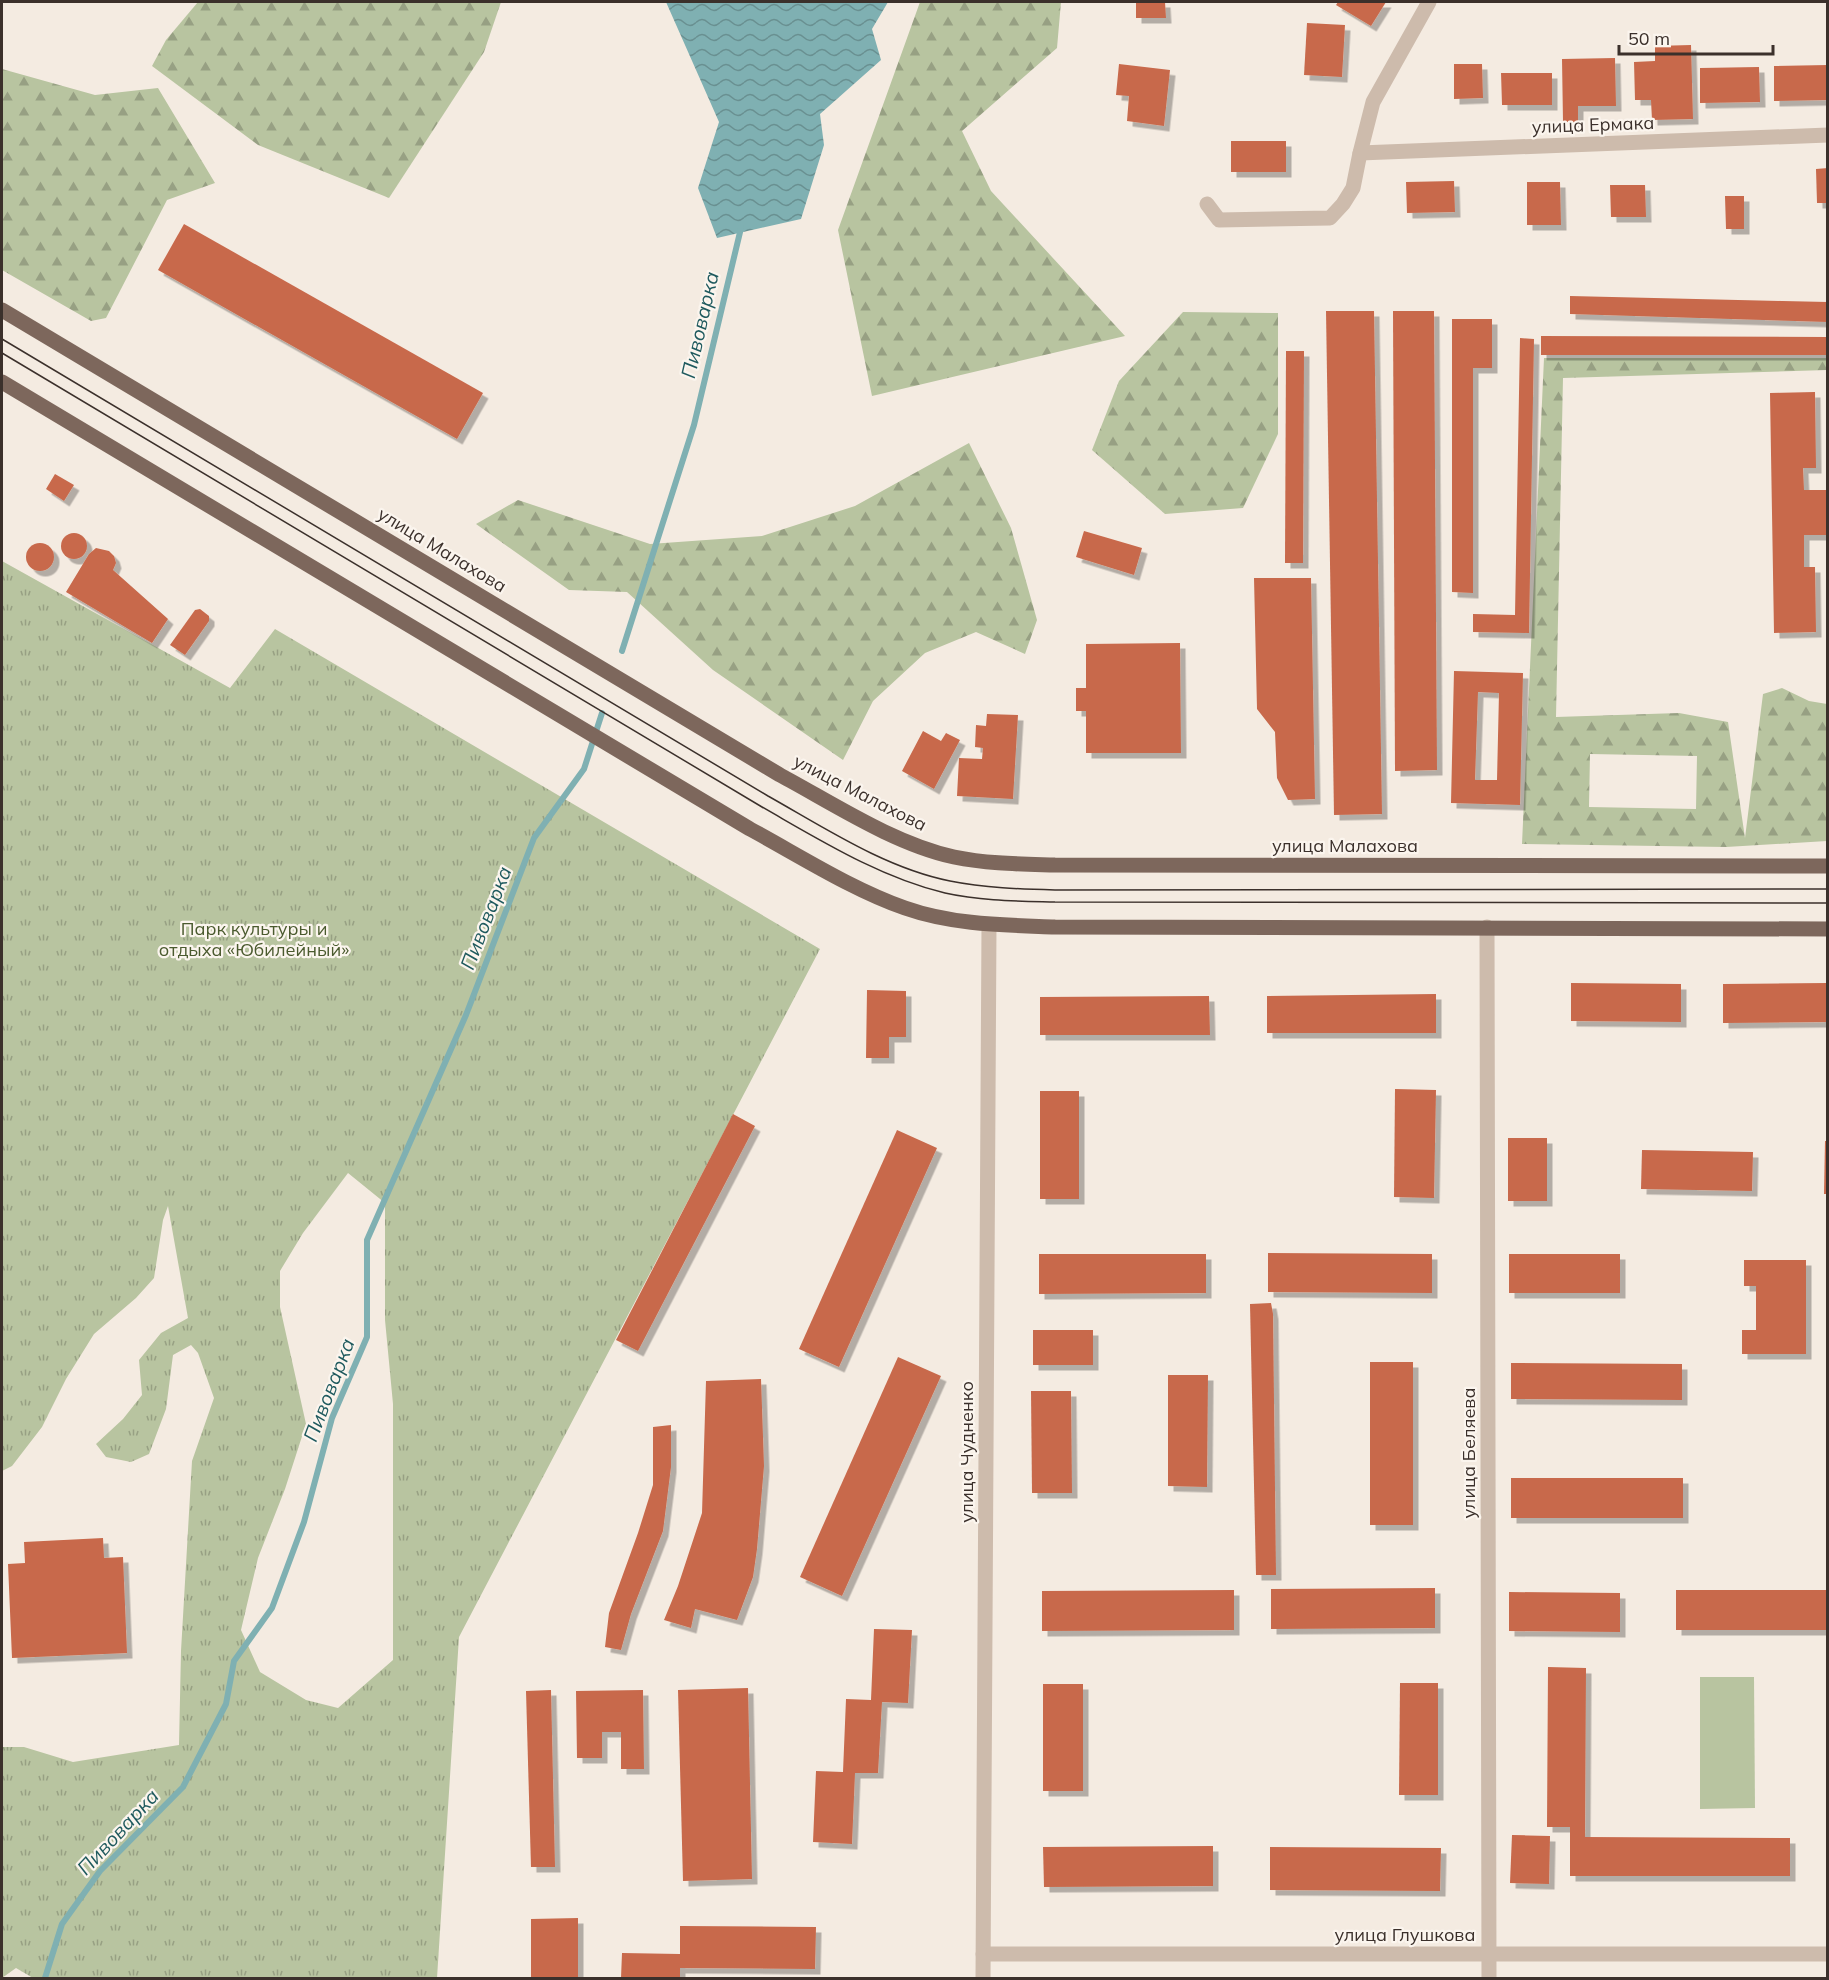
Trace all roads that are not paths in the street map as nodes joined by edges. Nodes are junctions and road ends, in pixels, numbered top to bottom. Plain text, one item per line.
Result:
1 (1429, 2) edge
2 (1827, 135) edge
3 (1360, 153) junction
4 (1207, 204) dead end
5 (2, 310) edge
6 (2, 382) edge
7 (1827, 866) edge
8 (989, 925) junction
9 (1487, 927) junction
10 (1827, 929) edge
11 (983, 1954) junction
12 (1489, 1954) junction
13 (1827, 1954) edge
14 (983, 1978) edge
15 (1489, 1978) edge

1 - 3 street
2 - 3 street, улица Ермака
3 - 4 street
5 - 7 main road, улица Малахова
6 - 8 main road
8 - 9 main road
8 - 11 street, улица Чудненко
9 - 10 main road
9 - 12 street, улица Беляева
11 - 12 street, улица Глушкова
11 - 14 street, улица Чудненко
12 - 13 street, улица Глушкова
12 - 15 street, улица Беляева

